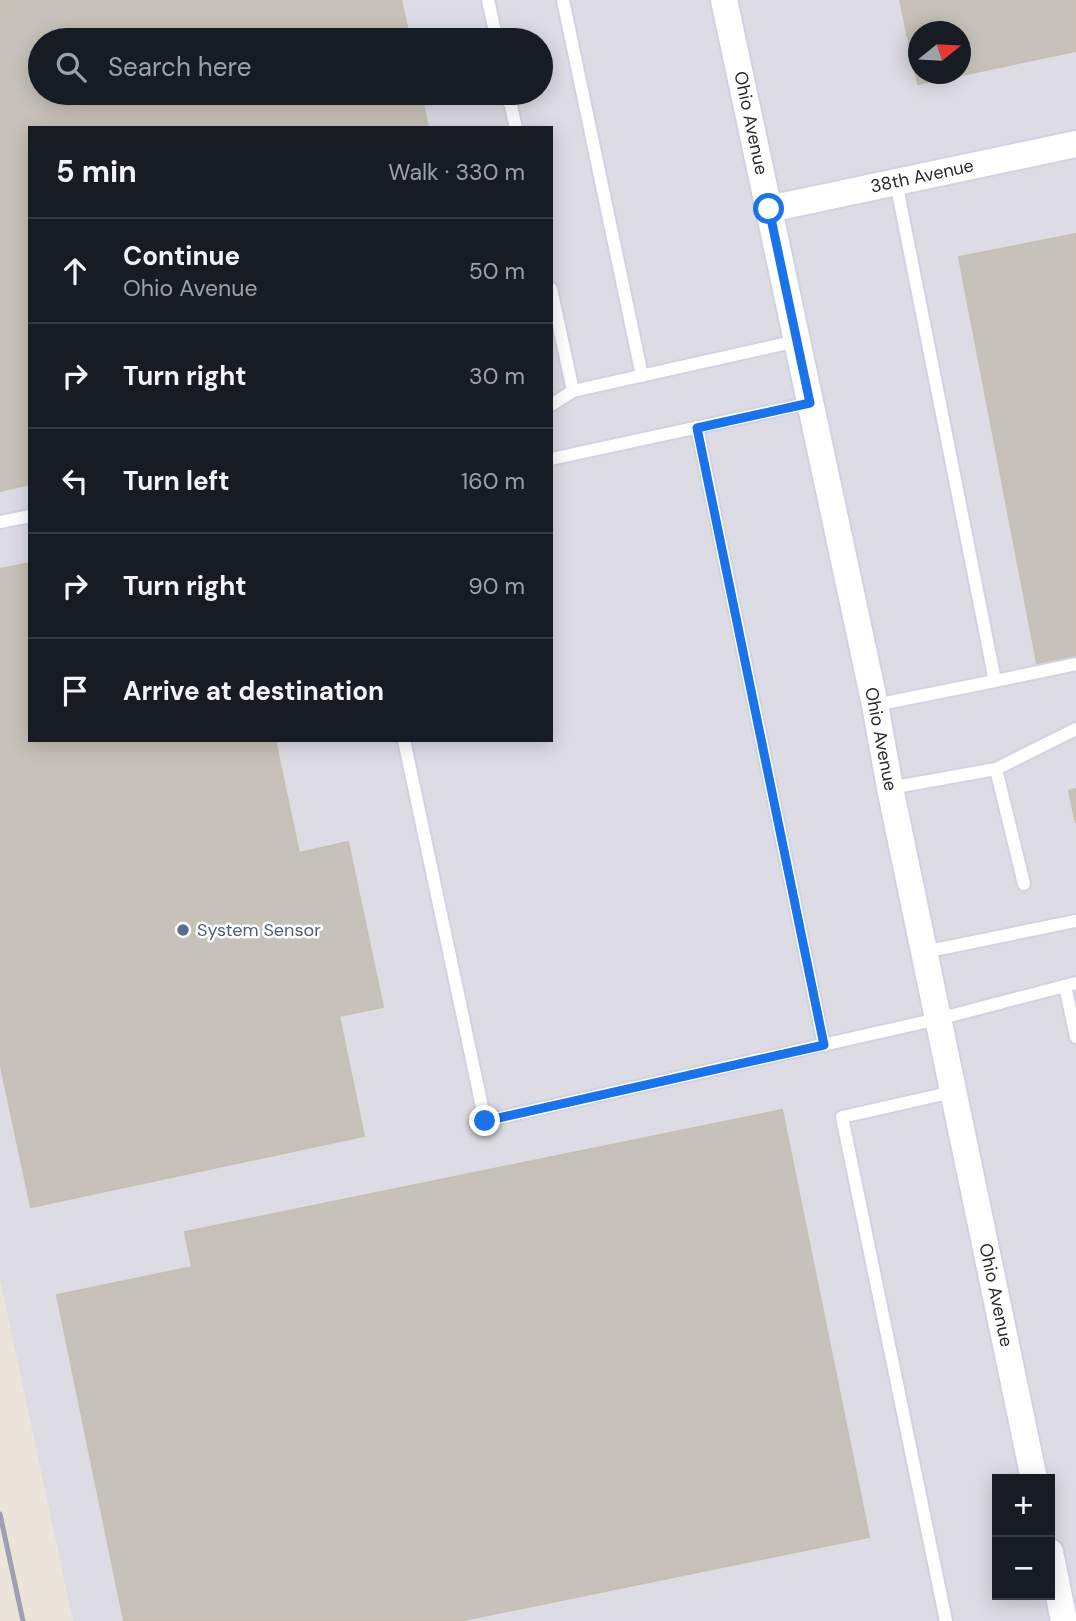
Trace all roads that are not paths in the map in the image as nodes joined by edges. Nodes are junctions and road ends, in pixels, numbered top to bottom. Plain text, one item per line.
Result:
1 (488, 0) edge
2 (563, 0) edge
3 (724, 0) edge
4 (494, 28) edge
5 (511, 105) edge
6 (516, 126) edge
7 (1076, 144) edge
8 (896, 182) junction
9 (769, 209) junction
10 (553, 298) edge
11 (797, 341) junction
12 (642, 376) junction
13 (573, 391) junction
14 (810, 403) junction
15 (553, 404) edge
16 (697, 428) junction
17 (553, 459) edge
18 (28, 516) edge
19 (0, 522) edge
20 (1076, 664) edge
21 (995, 681) junction
22 (875, 705) junction
23 (1076, 729) edge
24 (404, 742) edge
25 (996, 769) junction
26 (890, 788) junction
27 (1024, 884) dead end
28 (1076, 921) edge
29 (924, 952) junction
30 (1071, 984) edge
31 (939, 1019) junction
32 (1076, 1037) edge
33 (824, 1045) junction
34 (953, 1092) junction
35 (1033, 1474) edge
36 (1055, 1577) edge
37 (946, 1621) edge
38 (1064, 1621) edge

1 - 4 lane
2 - 12 lane
3 - 9 street, Ohio Avenue
5 - 6 lane
7 - 8 street, 38th Avenue
8 - 9 street, 38th Avenue
8 - 21 lane
9 - 11 street, Ohio Avenue
10 - 13 lane
11 - 12 lane
11 - 14 street, Ohio Avenue
12 - 13 lane
13 - 15 lane
14 - 16 lane
14 - 22 street, Ohio Avenue
16 - 17 lane
16 - 33 lane
18 - 19 lane
20 - 21 lane
21 - 22 lane
22 - 26 street, Ohio Avenue
23 - 25 lane
24 - 33 lane
25 - 26 lane
25 - 27 lane
26 - 29 street, Ohio Avenue
28 - 29 lane
29 - 31 street, Ohio Avenue
30 - 31 lane
30 - 32 lane
31 - 33 lane
31 - 34 street, Ohio Avenue
34 - 35 street, Ohio Avenue
34 - 37 lane
36 - 38 street

